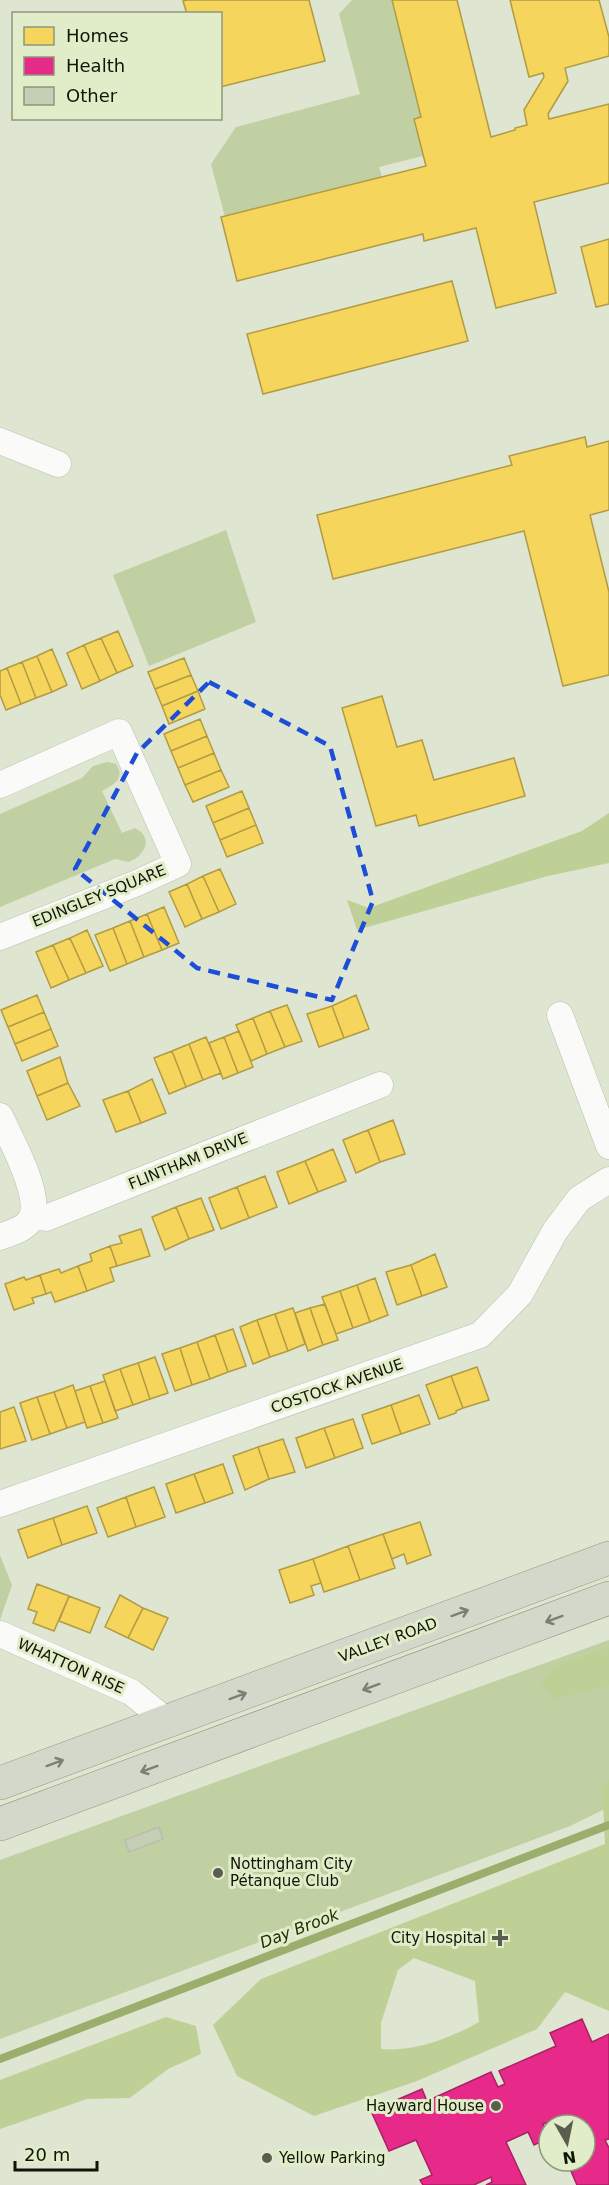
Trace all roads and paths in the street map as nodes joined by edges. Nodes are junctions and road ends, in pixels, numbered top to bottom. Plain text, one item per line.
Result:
1 (0, 441) edge
2 (58, 464) dead end
3 (0, 785) edge
4 (0, 937) edge
5 (560, 1015) dead end
6 (380, 1084) dead end
7 (0, 1116) edge
8 (609, 1146) edge
9 (609, 1180) edge
10 (33, 1216) junction
11 (0, 1237) edge
12 (0, 1504) edge
13 (609, 1558) edge
14 (609, 1598) edge
15 (0, 1634) edge
16 (168, 1722) junction
17 (184, 1756) junction
18 (0, 1783) edge
19 (0, 1824) edge

1 - 2 street
3 - 4 street, EDINGLEY SQUARE
5 - 8 street
6 - 10 street, FLINTHAM DRIVE
7 - 10 street
9 - 12 street, COSTOCK AVENUE
10 - 11 street, FLINTHAM DRIVE
16 -> 13 highway, VALLEY ROAD
14 -> 17 highway
15 - 16 street, WHATTON RISE
16 - 17 highway
18 -> 16 highway, VALLEY ROAD
17 -> 19 highway

